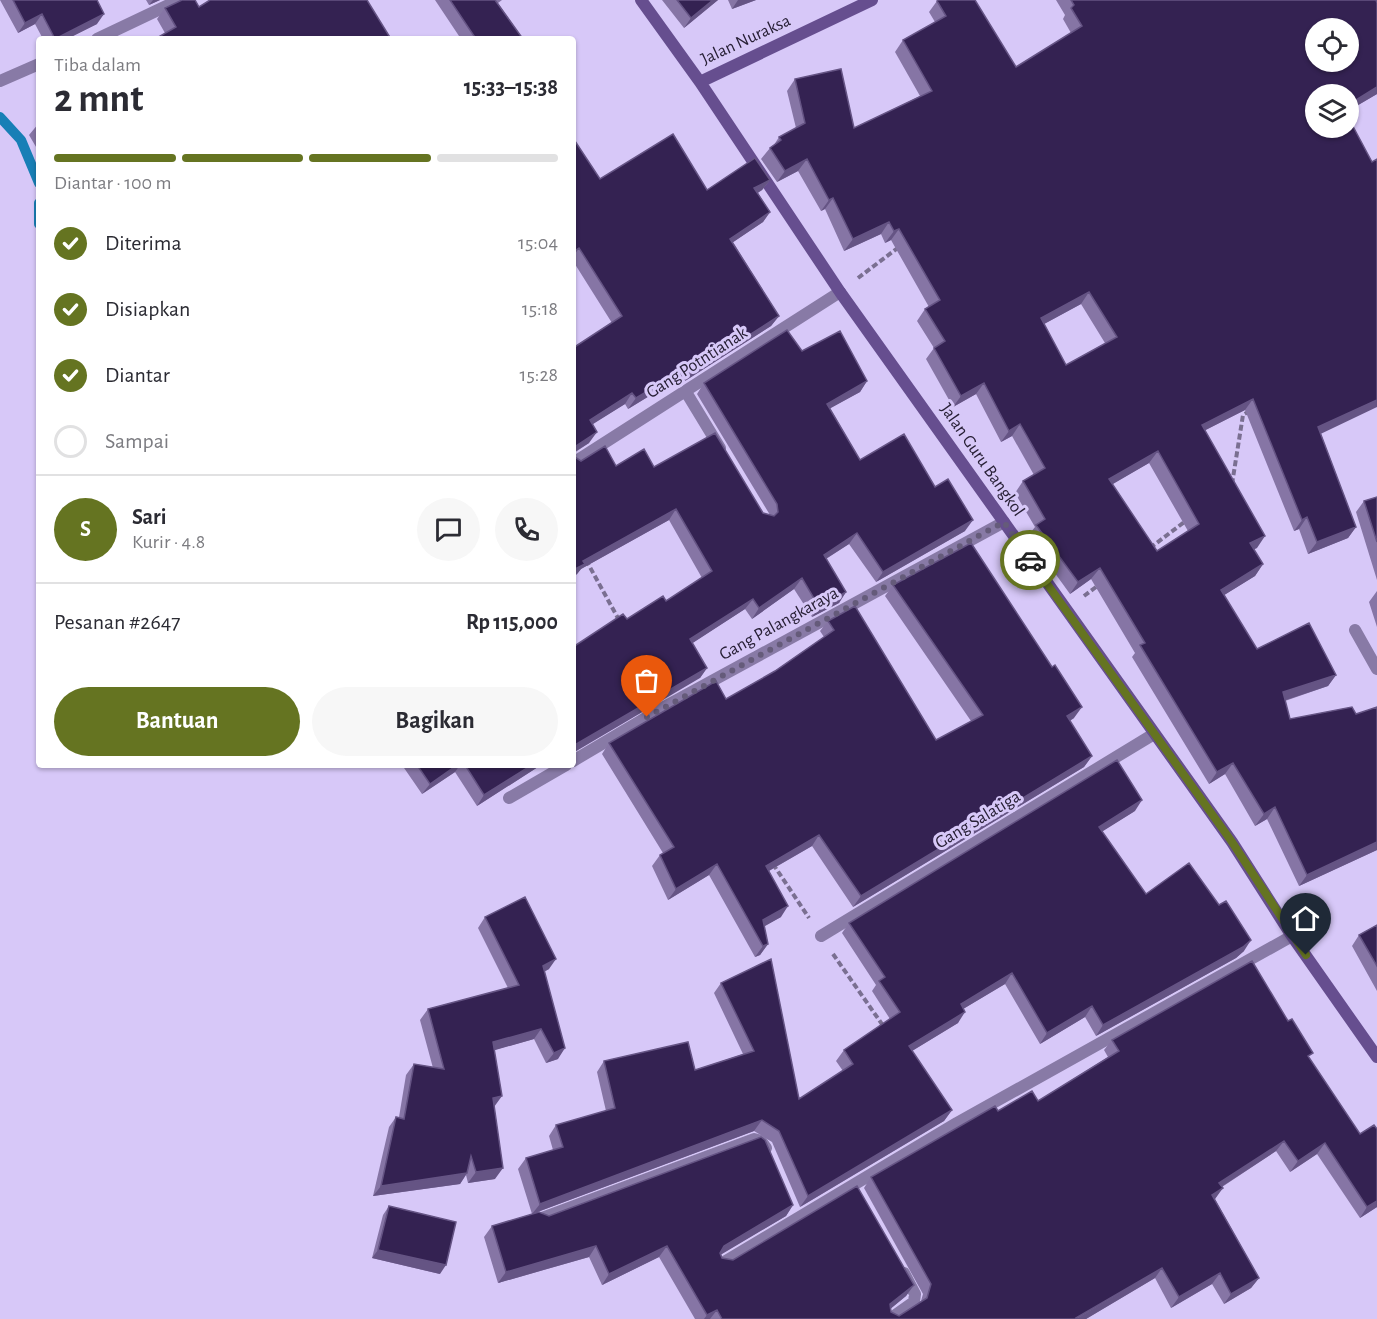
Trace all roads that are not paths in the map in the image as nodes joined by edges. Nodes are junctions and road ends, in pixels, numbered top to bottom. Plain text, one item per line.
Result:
1 (179, 0) edge
2 (641, 0) edge
3 (872, 0) edge
4 (103, 36) edge
5 (36, 65) edge
6 (0, 81) edge
7 (700, 82) junction
8 (840, 292) junction
9 (686, 392) junction
10 (727, 460) edge
11 (576, 461) edge
12 (1004, 522) junction
13 (1355, 630) dead end
14 (1377, 669) edge
15 (1154, 734) junction
16 (576, 759) edge
17 (561, 768) edge
18 (509, 798) edge
19 (821, 936) road end
20 (1292, 936) junction
21 (1377, 1058) edge
22 (769, 1155) edge
23 (539, 1220) edge
24 (721, 1264) edge
25 (900, 1265) edge
26 (890, 1319) edge

1 - 4 street
2 - 7 street, Jalan Guru Bangkol
3 - 7 street, Jalan Nuraksa
5 - 6 street
7 - 8 street, Jalan Guru Bangkol
8 - 9 street, Gang Potntianak
8 - 12 street, Jalan Guru Bangkol
9 - 10 street
9 - 11 street, Gang Potntianak
12 - 15 street, Jalan Guru Bangkol
12 - 16 street, Gang Palangkaraya
13 - 14 street
15 - 19 street, Gang Salatiga
15 - 20 street, Jalan Guru Bangkol
17 - 18 street
20 - 21 street, Jalan Guru Bangkol
20 - 24 street
22 - 23 street
25 - 26 street

